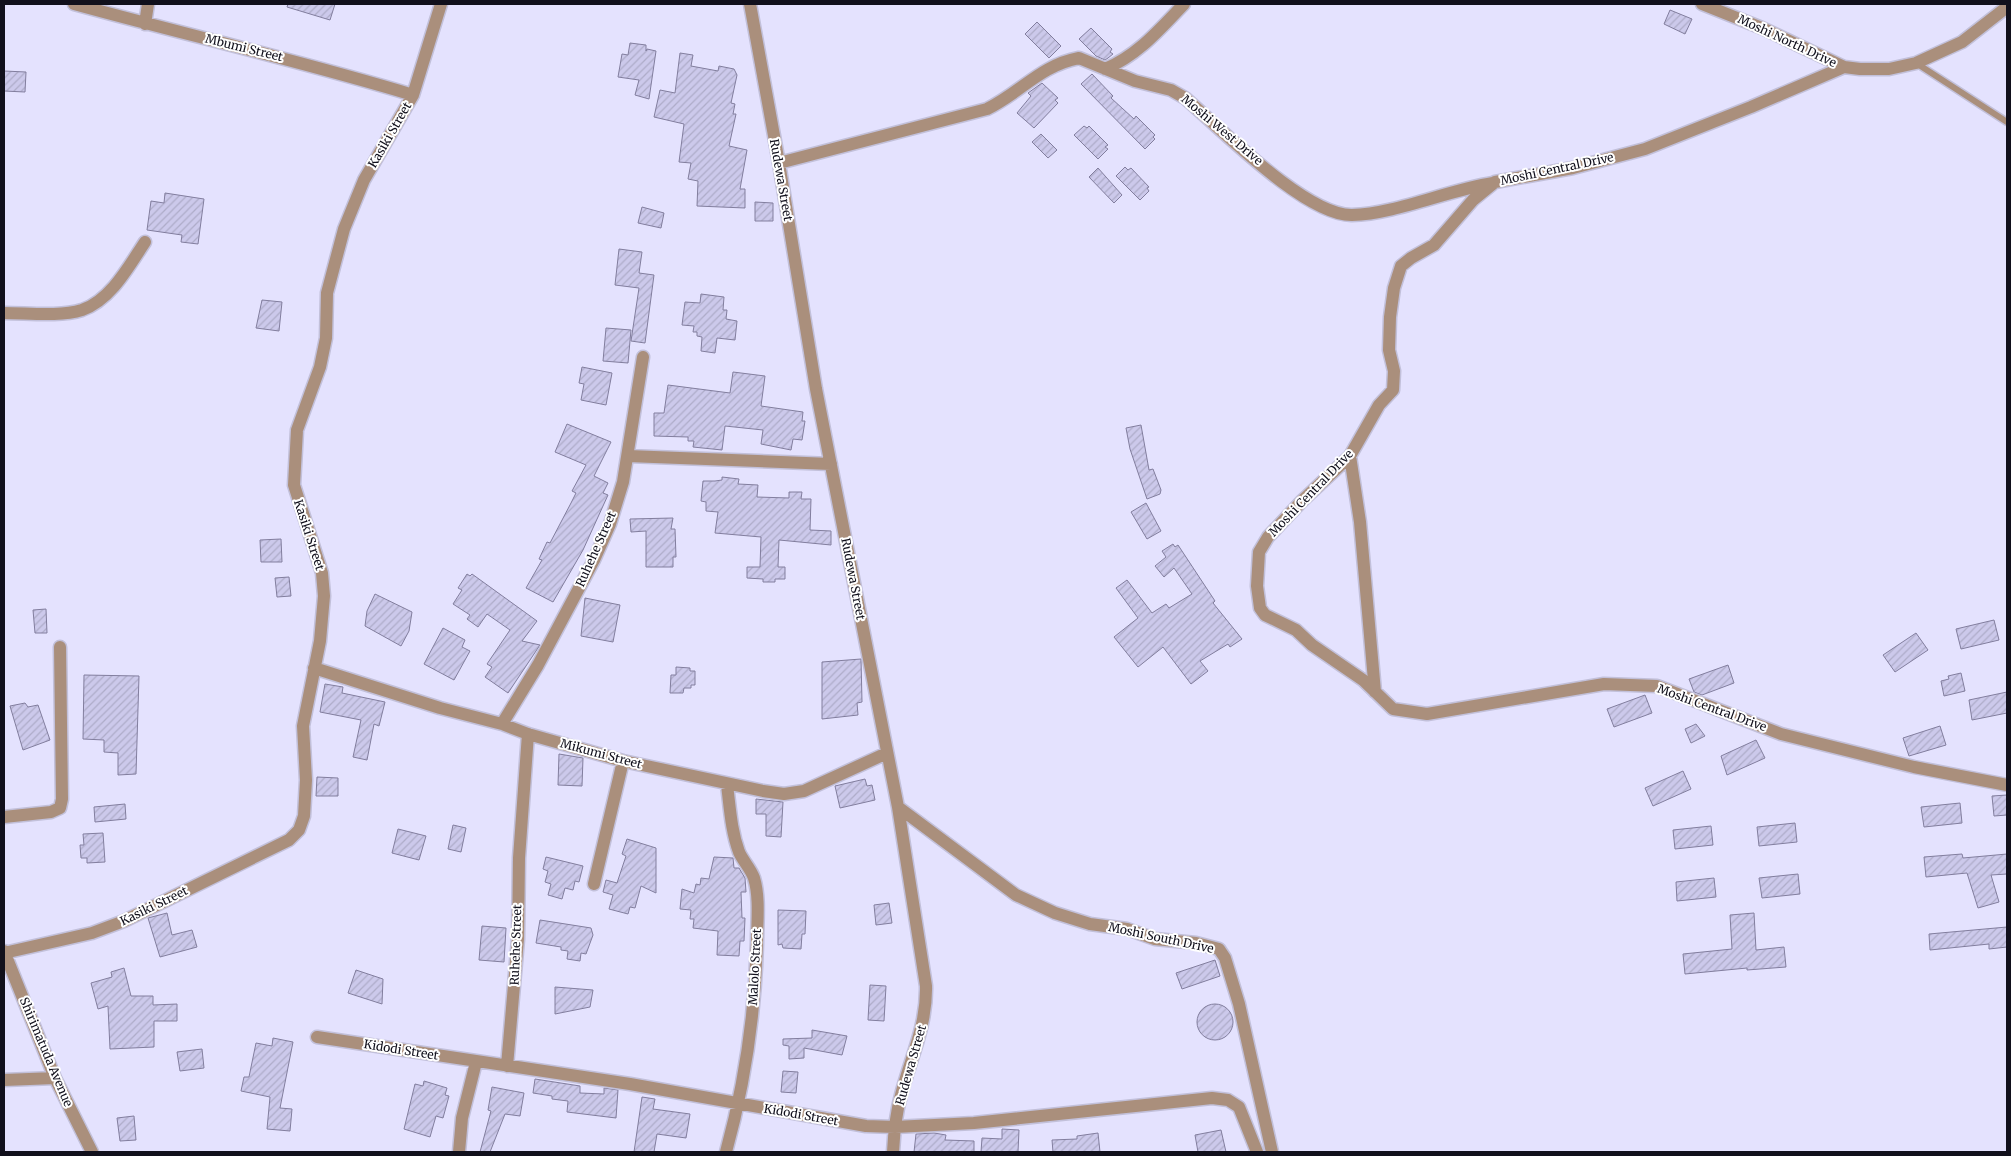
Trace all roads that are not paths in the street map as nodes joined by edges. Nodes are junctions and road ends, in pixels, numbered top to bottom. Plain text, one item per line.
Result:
1 (74, 4) edge
2 (148, 4) edge
3 (441, 4) edge
4 (750, 4) edge
5 (1184, 4) edge
6 (1702, 4) edge
7 (2007, 7) edge
8 (145, 24) junction
9 (1916, 63) junction
10 (1844, 66) junction
11 (1105, 70) junction
12 (413, 94) junction
13 (2007, 122) edge
14 (779, 163) junction
15 (1495, 182) junction
16 (145, 242) dead end
17 (4, 313) edge
18 (644, 357) dead end
19 (628, 456) junction
20 (1350, 456) junction
21 (831, 464) junction
22 (60, 647) dead end
23 (314, 668) junction
24 (1375, 692) junction
25 (502, 724) junction
26 (528, 734) junction
27 (888, 753) junction
28 (623, 761) junction
29 (727, 785) junction
30 (2007, 785) edge
31 (898, 807) junction
32 (4, 817) edge
33 (594, 884) dead end
34 (4, 952) edge
35 (317, 1037) dead end
36 (476, 1062) junction
37 (507, 1066) junction
38 (55, 1078) junction
39 (4, 1080) edge
40 (739, 1104) junction
41 (895, 1127) junction
42 (92, 1152) edge
43 (459, 1152) edge
44 (726, 1152) edge
45 (893, 1152) edge
46 (1256, 1152) edge
47 (1272, 1152) edge

1 - 8 street, Mbumi Street
2 - 8 street
3 - 12 street, Kasiki Street
4 - 14 street, Rudewa Street
5 - 11 street
6 - 10 street, Moshi North Drive
7 - 9 street, Moshi North Drive
8 - 12 street, Mbumi Street
9 - 10 street, Moshi North Drive
9 - 13 lane
10 - 15 street, Moshi Central Drive
11 - 14 street, Moshi West Drive
11 - 15 street, Moshi West Drive
12 - 23 street, Kasiki Street
14 - 21 street, Rudewa Street
15 - 20 street, Moshi Central Drive
16 - 17 street
18 - 19 street, Ruhehe Street
19 - 21 street
19 - 25 street, Ruhehe Street
20 - 24 street
20 - 24 street, Moshi Central Drive
21 - 27 street, Rudewa Street
22 - 32 street
23 - 25 street, Mikumi Street
23 - 34 street, Kasiki Street
24 - 30 street, Moshi Central Drive
25 - 26 street, Mikumi Street
26 - 28 street, Mikumi Street
26 - 37 street, Ruhehe Street
27 - 29 street, Mikumi Street
27 - 31 street, Rudewa Street
28 - 29 street, Mikumi Street
28 - 33 street
29 - 40 street, Malolo Street
31 - 41 street, Rudewa Street
31 - 47 street, Moshi South Drive
34 - 38 street, Shirimatuda Avenue
35 - 36 street, Kidodi Street
36 - 37 street, Kidodi Street
36 - 43 street
37 - 40 street, Kidodi Street
38 - 39 street
38 - 42 street, Shirimatuda Avenue
40 - 41 street, Kidodi Street
40 - 44 street, Malolo Street
41 - 45 street, Rudewa Street
41 - 46 street, Kidodi Street

